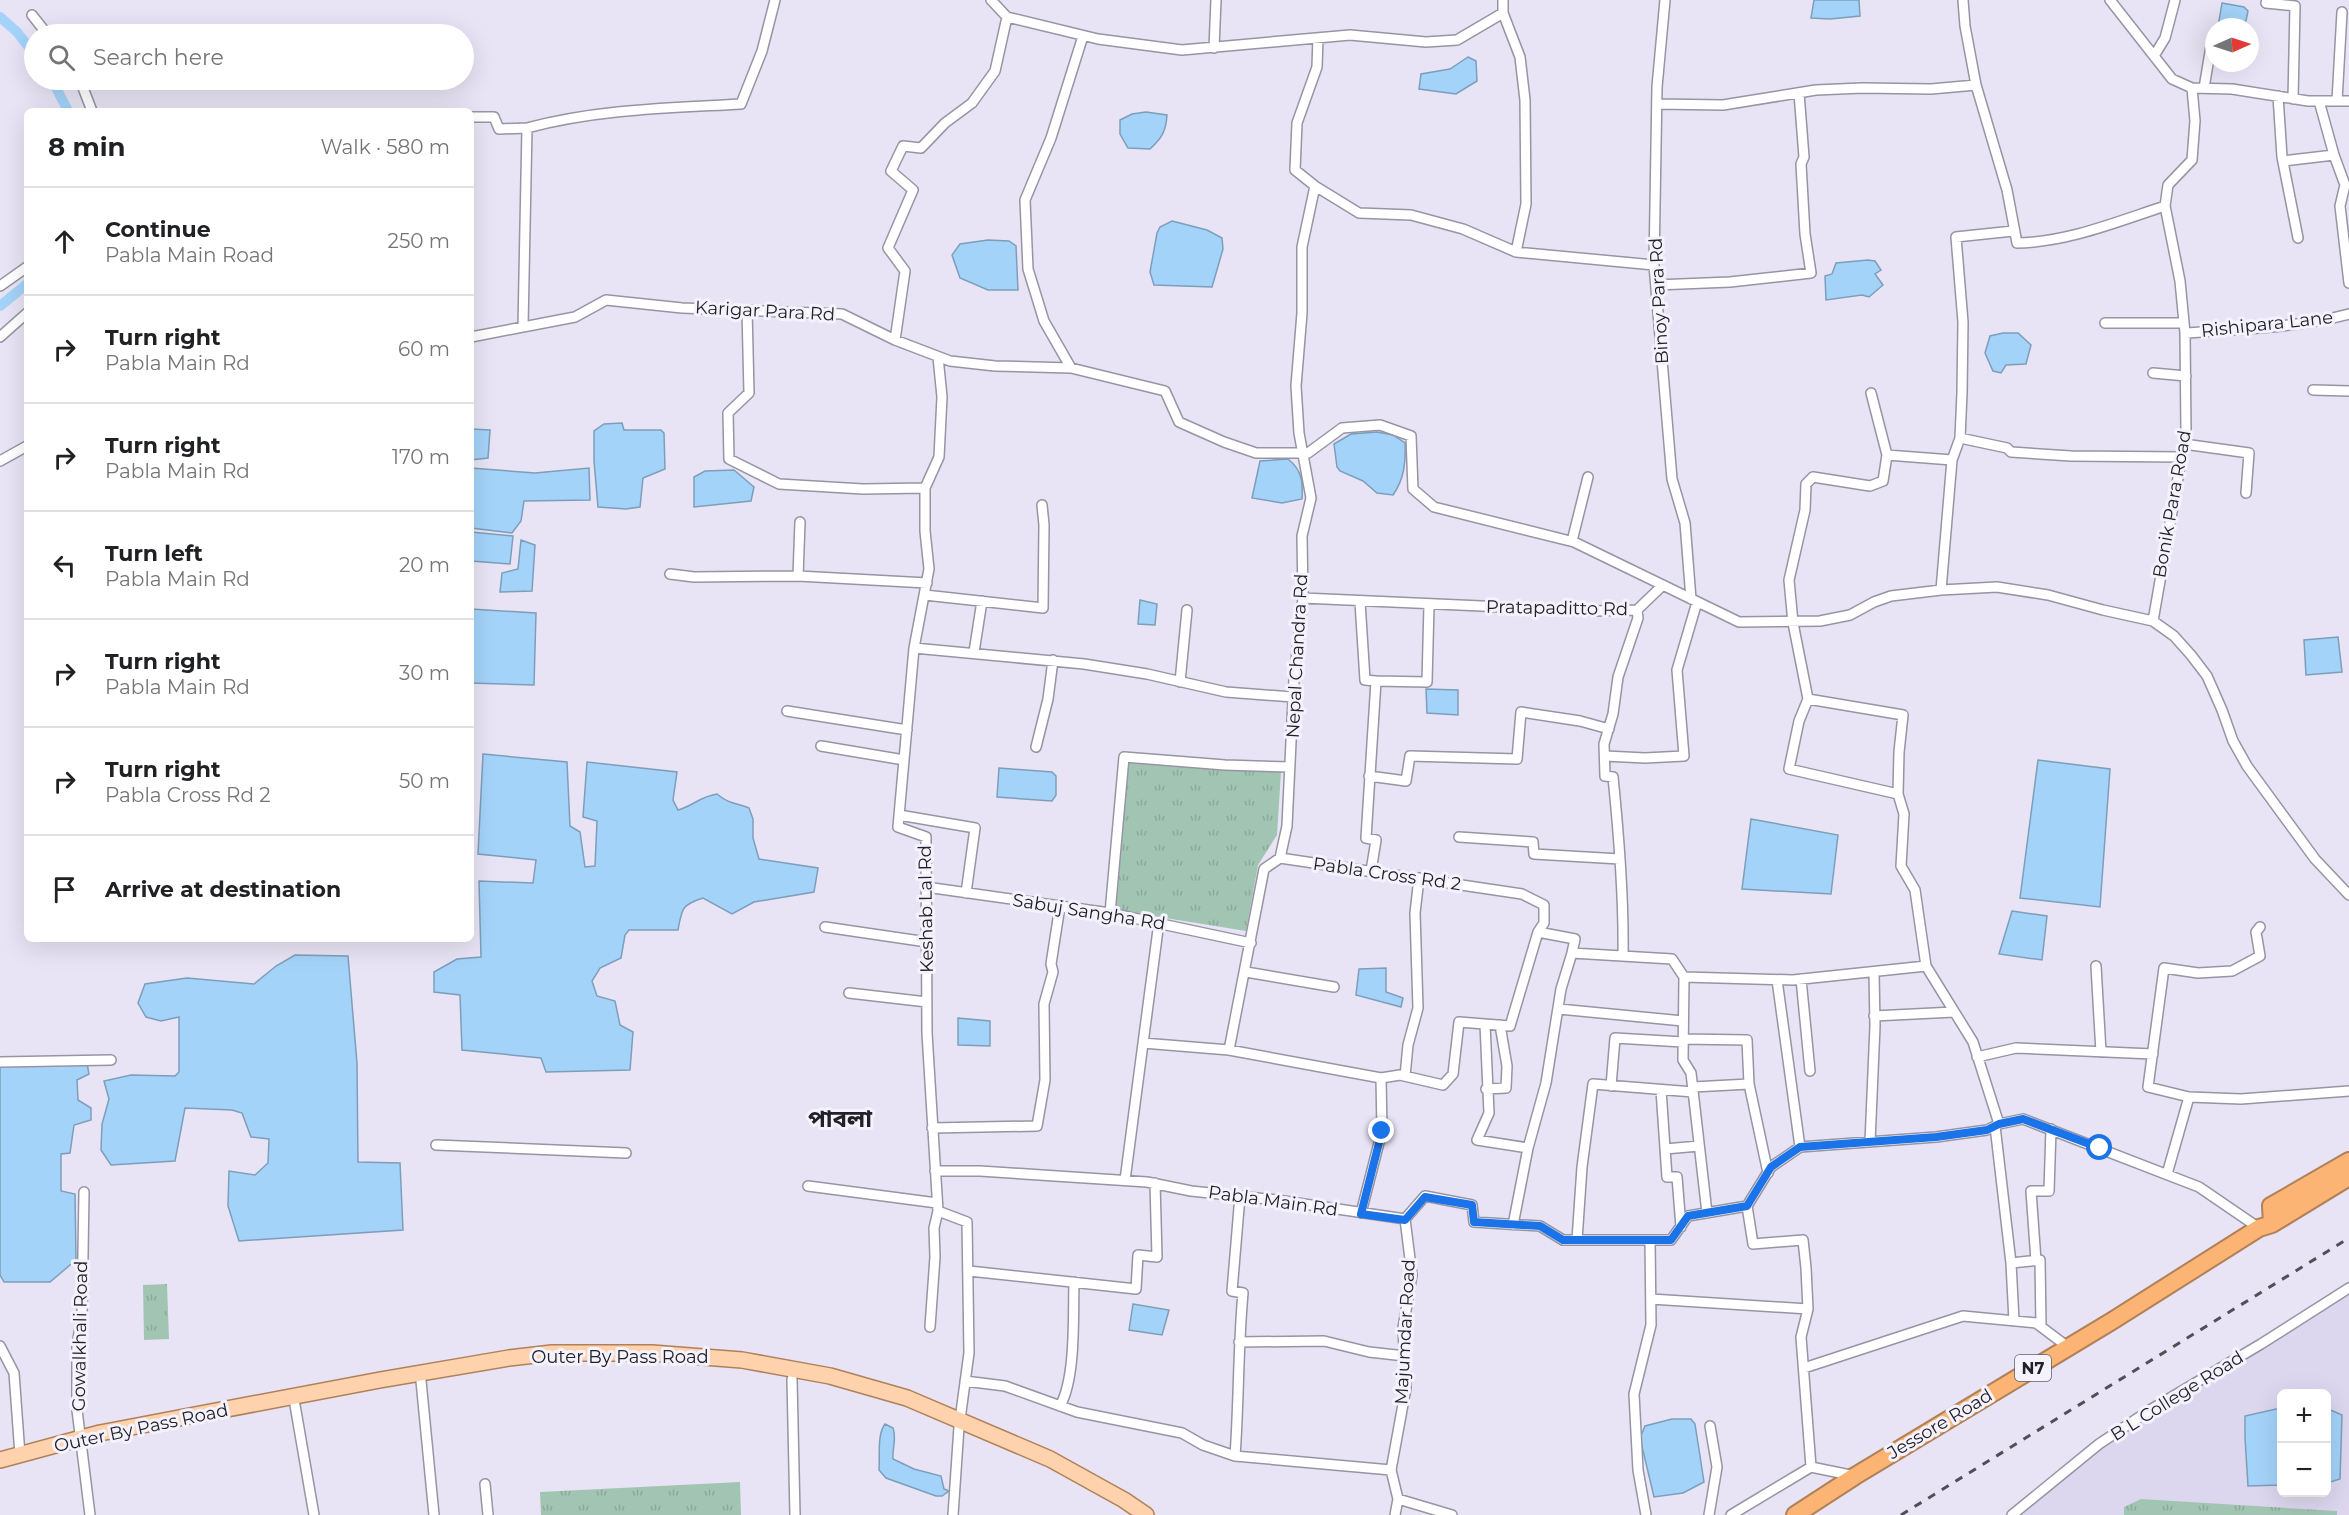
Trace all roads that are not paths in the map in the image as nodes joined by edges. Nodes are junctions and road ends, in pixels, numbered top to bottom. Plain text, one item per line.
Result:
1 (775, 0) edge
2 (991, 0) edge
3 (1216, 0) edge
4 (1503, 0) edge
5 (1665, 0) edge
6 (1963, 0) edge
7 (2110, 0) edge
8 (2175, 0) edge
9 (2267, 0) edge
10 (2342, 12) dead end
11 (1503, 13) junction
12 (33, 15) dead end
13 (1007, 17) junction
14 (40, 24) edge
15 (1083, 36) junction
16 (1318, 38) junction
17 (1214, 48) junction
18 (2154, 56) junction
19 (2207, 72) edge
20 (1976, 85) junction
21 (2192, 88) junction
22 (2204, 88) junction
23 (84, 90) edge
24 (1799, 93) junction
25 (2278, 96) junction
26 (2293, 99) junction
27 (2319, 101) junction
28 (2337, 101) junction
29 (2349, 101) edge
30 (1657, 104) junction
31 (91, 108) edge
32 (474, 117) edge
33 (527, 128) junction
34 (2334, 155) junction
35 (2283, 161) junction
36 (1315, 186) junction
37 (2165, 206) junction
38 (2013, 231) junction
39 (2298, 238) dead end
40 (1516, 252) junction
41 (1654, 265) junction
42 (24, 269) edge
43 (2349, 283) edge
44 (1656, 285) junction
45 (0, 286) edge
46 (747, 310) junction
47 (2349, 314) edge
48 (24, 316) edge
49 (2105, 323) dead end
50 (523, 326) junction
51 (2184, 328) junction
52 (474, 336) edge
53 (0, 337) edge
54 (895, 340) junction
55 (938, 357) junction
56 (1071, 368) junction
57 (2153, 372) dead end
58 (2186, 376) junction
59 (2313, 390) dead end
60 (2349, 391) edge
61 (1871, 393) dead end
62 (1960, 438) junction
63 (2184, 444) junction
64 (24, 448) edge
65 (1304, 455) junction
66 (1887, 455) junction
67 (2181, 457) junction
68 (0, 460) edge
69 (1952, 460) junction
70 (1588, 477) dead end
71 (925, 488) junction
72 (2246, 493) dead end
73 (1042, 505) dead end
74 (800, 522) dead end
75 (1572, 541) junction
76 (670, 574) dead end
77 (798, 576) junction
78 (927, 583) junction
79 (1663, 585) junction
80 (1941, 590) junction
81 (925, 595) junction
82 (1303, 598) junction
83 (982, 601) junction
84 (1694, 601) junction
85 (1360, 602) junction
86 (1429, 605) junction
87 (1187, 610) dead end
88 (1637, 610) junction
89 (2153, 621) junction
90 (1792, 623) junction
91 (914, 648) junction
92 (974, 652) junction
93 (1053, 660) junction
94 (1376, 681) junction
95 (1180, 682) junction
96 (1293, 697) junction
97 (1808, 699) junction
98 (788, 711) dead end
99 (1609, 729) junction
100 (907, 730) junction
101 (821, 746) dead end
102 (1036, 747) dead end
103 (1605, 756) junction
104 (904, 760) junction
105 (1290, 767) junction
106 (1369, 776) junction
107 (1898, 794) junction
108 (899, 815) junction
109 (1459, 837) dead end
110 (1280, 858) junction
111 (1620, 859) junction
112 (1371, 871) junction
113 (1419, 878) junction
114 (926, 887) junction
115 (966, 892) junction
116 (2349, 895) edge
117 (1060, 906) junction
118 (1110, 913) junction
119 (1159, 922) junction
120 (825, 927) dead end
121 (2260, 927) dead end
122 (1538, 932) junction
123 (927, 942) junction
124 (1251, 943) junction
125 (1572, 953) junction
126 (1623, 956) junction
127 (1926, 966) junction
128 (2096, 966) dead end
129 (1246, 972) junction
130 (1874, 972) junction
131 (1684, 977) junction
132 (1801, 979) junction
133 (1777, 980) junction
134 (1334, 987) dead end
135 (849, 993) dead end
136 (927, 1002) junction
137 (1559, 1009) junction
138 (1954, 1012) junction
139 (1874, 1016) junction
140 (1683, 1022) junction
141 (1485, 1024) junction
142 (1500, 1025) junction
143 (1683, 1040) junction
144 (1143, 1043) junction
145 (1229, 1050) junction
146 (2101, 1052) junction
147 (2152, 1054) junction
148 (1977, 1057) junction
149 (111, 1060) dead end
150 (0, 1062) edge
151 (1810, 1071) dead end
152 (1405, 1076) junction
153 (1381, 1078) junction
154 (1749, 1084) junction
155 (1611, 1086) junction
156 (1486, 1089) junction
157 (1661, 1090) junction
158 (1693, 1090) junction
159 (2349, 1091) edge
160 (2189, 1096) junction
161 (1997, 1125) junction
162 (932, 1128) junction
163 (2051, 1129) junction
164 (1869, 1142) junction
165 (436, 1145) dead end
166 (1700, 1146) junction
167 (1800, 1147) junction
168 (1528, 1148) junction
169 (1665, 1149) junction
170 (626, 1153) dead end
171 (2349, 1161) edge
172 (935, 1171) junction
173 (1768, 1173) junction
174 (2167, 1174) junction
175 (2349, 1177) edge
176 (1125, 1180) junction
177 (1155, 1183) junction
178 (808, 1186) dead end
179 (84, 1192) dead end
180 (1240, 1196) junction
181 (1747, 1206) junction
182 (938, 1207) junction
183 (1707, 1213) junction
184 (1361, 1214) junction
185 (1405, 1220) junction
186 (1513, 1225) junction
187 (2266, 1226) junction
188 (1681, 1227) junction
189 (1577, 1240) junction
190 (1650, 1240) junction
191 (2036, 1261) junction
192 (2011, 1263) junction
193 (969, 1270) junction
194 (1074, 1282) junction
195 (2349, 1288) edge
196 (1651, 1299) junction
197 (1808, 1309) junction
198 (2014, 1321) junction
199 (2041, 1326) junction
200 (930, 1327) dead end
201 (1239, 1342) junction
202 (0, 1346) edge
203 (2068, 1347) junction
204 (1405, 1356) junction
205 (1804, 1368) junction
206 (792, 1379) junction
207 (421, 1381) junction
208 (965, 1381) junction
209 (295, 1405) junction
210 (1060, 1406) junction
211 (959, 1424) junction
212 (1710, 1426) dead end
213 (81, 1444) junction
214 (20, 1455) junction
215 (1234, 1456) junction
216 (0, 1460) edge
217 (1811, 1467) junction
218 (0, 1470) edge
219 (1391, 1470) junction
220 (1855, 1476) junction
221 (485, 1484) dead end
222 (1398, 1499) junction
223 (90, 1515) edge
224 (314, 1515) edge
225 (435, 1515) edge
226 (488, 1515) edge
227 (795, 1515) edge
228 (953, 1515) edge
229 (1134, 1515) edge
230 (1146, 1515) edge
231 (1395, 1515) edge
232 (1452, 1515) edge
233 (1646, 1515) edge
234 (1709, 1515) edge
235 (1731, 1515) edge
236 (1795, 1515) edge
237 (2012, 1515) edge

1 - 33 street
2 - 13 street
3 - 17 street
4 - 11 street
5 - 30 street, Binoy Para Rd
6 - 20 street
7 - 18 street
8 - 18 street
9 - 26 street
10 - 28 street
11 - 16 street
11 - 40 street
12 - 14 street
13 - 15 street
13 - 54 street
15 - 17 street
15 - 56 street
16 - 17 street
16 - 36 street
18 - 21 street
19 - 22 street
20 - 24 street
20 - 38 street
21 - 22 street
21 - 37 street
22 - 25 street
23 - 31 street
24 - 30 street
24 - 44 street
25 - 26 street
25 - 35 street
26 - 27 street
27 - 28 street
27 - 34 street
28 - 29 street
30 - 41 street, Binoy Para Rd
32 - 33 street
33 - 50 street
34 - 35 street
34 - 43 street
35 - 39 street
36 - 40 street
36 - 65 street, Nepal Chandra Rd
37 - 38 street
37 - 51 street, Bonik Para Road
38 - 62 street
40 - 41 street
41 - 44 street, Binoy Para Rd
42 - 45 street
44 - 84 street, Binoy Para Rd
46 - 50 street, Karigar Para Rd
46 - 54 street, Karigar Para Rd
46 - 71 street
47 - 51 street, Rishipara Lane
48 - 53 street
49 - 51 street, Rishipara Lane
50 - 52 street, Karigar Para Rd
51 - 58 street, Bonik Para Road
54 - 55 street, Karigar Para Rd
55 - 56 street, Karigar Para Rd
55 - 71 street
56 - 65 street, Karigar Para Rd
57 - 58 street
58 - 63 street, Bonik Para Road
59 - 60 street
61 - 66 street
62 - 67 street
62 - 69 street
63 - 67 street, Bonik Para Road
63 - 72 street
64 - 68 street
65 - 75 street
65 - 82 street, Nepal Chandra Rd
66 - 69 street
66 - 90 street
67 - 89 street, Bonik Para Road
69 - 80 street
70 - 75 street
71 - 78 street
73 - 83 street
74 - 77 street
75 - 79 street
76 - 77 street
77 - 78 street
78 - 81 street
79 - 84 street
79 - 88 street, Pratapaditto Rd
80 - 89 street
80 - 90 street
81 - 83 street
81 - 91 street
82 - 85 street, Pratapaditto Rd
82 - 96 street, Nepal Chandra Rd
83 - 92 street
84 - 90 street
84 - 103 street
85 - 86 street, Pratapaditto Rd
85 - 94 street
86 - 88 street, Pratapaditto Rd
86 - 94 street
87 - 95 street
88 - 99 street
89 - 116 street
90 - 97 street
91 - 92 street
91 - 100 street
92 - 93 street
93 - 95 street
93 - 102 street
94 - 106 street
95 - 96 street
96 - 105 street, Nepal Chandra Rd
97 - 107 street
97 - 107 street
98 - 100 street
99 - 103 street
99 - 106 street
100 - 104 street
101 - 104 street
103 - 111 street
104 - 108 street
105 - 110 street, Nepal Chandra Rd
105 - 118 street
106 - 112 street
107 - 127 street
108 - 114 street, Keshab Lal Rd
108 - 115 street
109 - 111 street
110 - 112 street, Pabla Cross Rd 2
110 - 124 street
111 - 126 street
112 - 113 street, Pabla Cross Rd 2
113 - 122 street, Pabla Cross Rd 2
113 - 152 street
114 - 115 street, Sabuj Sangha Rd
114 - 123 street, Keshab Lal Rd
115 - 117 street, Sabuj Sangha Rd
117 - 118 street, Sabuj Sangha Rd
117 - 162 street
118 - 119 street, Sabuj Sangha Rd
119 - 124 street, Sabuj Sangha Rd
119 - 144 street
120 - 123 street
121 - 147 street
122 - 125 street
122 - 142 street
123 - 136 street, Keshab Lal Rd
124 - 129 street
125 - 126 street
125 - 137 street
126 - 131 street
127 - 130 street
127 - 138 street
128 - 146 street
129 - 134 street
129 - 145 street
130 - 132 street
130 - 139 street
131 - 133 street
131 - 140 street
132 - 133 street
132 - 151 street
133 - 167 street
135 - 136 street
136 - 162 street, Keshab Lal Rd
137 - 140 street
137 - 168 street
138 - 139 street
138 - 148 street
139 - 164 street
140 - 143 street
141 - 142 street
141 - 152 street
141 - 156 street
142 - 156 street
143 - 154 street
143 - 155 street
143 - 158 street
144 - 145 street
144 - 176 street
145 - 153 street
146 - 147 street
146 - 148 street
147 - 160 street
148 - 161 street
149 - 150 street
152 - 153 street
153 - 184 street
154 - 158 street
154 - 173 street
155 - 157 street
155 - 189 street
156 - 168 street
157 - 158 street
157 - 169 street
158 - 166 street
159 - 160 street
160 - 174 street
161 - 163 street
161 - 164 street
161 - 192 street
162 - 172 street, Keshab Lal Rd
163 - 174 street
163 - 191 street
164 - 167 street
165 - 170 street
166 - 169 street
166 - 183 street
167 - 173 street
168 - 186 street
169 - 188 street
171 - 187 highway
172 - 176 street, Pabla Main Rd
172 - 182 street, Keshab Lal Rd
173 - 181 street
174 - 187 street
175 - 187 highway, Jessore Road / N7
176 - 177 street, Pabla Main Rd
177 - 180 street, Pabla Main Rd
177 - 194 street
178 - 182 street
179 - 213 street, Gowalkhali Road
180 - 184 street, Pabla Main Rd
180 - 201 street
181 - 183 street
181 - 197 street
182 - 193 street
182 - 200 street, Keshab Lal Rd
183 - 188 street
184 - 185 street, Pabla Main Rd
185 - 186 street
185 - 204 street, Majumdar Road
186 - 189 street
187 - 203 highway, Jessore Road / N7
188 - 190 street
189 - 190 street
190 - 196 street
191 - 192 street
191 - 199 street
192 - 198 street
193 - 194 street
193 - 208 street
194 - 210 street
195 - 237 street, B L College Road
196 - 197 street
196 - 233 street
197 - 205 street
198 - 199 street
198 - 205 street
199 - 203 street
201 - 204 street
201 - 215 street
202 - 214 street
203 - 220 highway, Jessore Road / N7
204 - 219 street, Majumdar Road
205 - 217 street
206 - 207 main road, Outer By Pass Road
206 - 211 main road, Outer By Pass Road
206 - 227 street
207 - 209 main road, Outer By Pass Road
207 - 225 street
208 - 210 street
208 - 211 street
209 - 213 main road, Outer By Pass Road
209 - 224 street
210 - 215 street
211 - 213 main road, Outer By Pass Road
211 - 228 street
211 - 229 main road, Outer By Pass Road
211 - 230 main road, Outer By Pass Road
212 - 234 street
213 - 214 main road, Outer By Pass Road
213 - 218 main road, Outer By Pass Road
213 - 223 street, Gowalkhali Road
214 - 216 main road, Outer By Pass Road
215 - 219 street
217 - 220 street
217 - 235 street
219 - 222 street, Majumdar Road
220 - 236 highway, Jessore Road / N7
221 - 226 street
222 - 231 street, Majumdar Road
222 - 232 street

